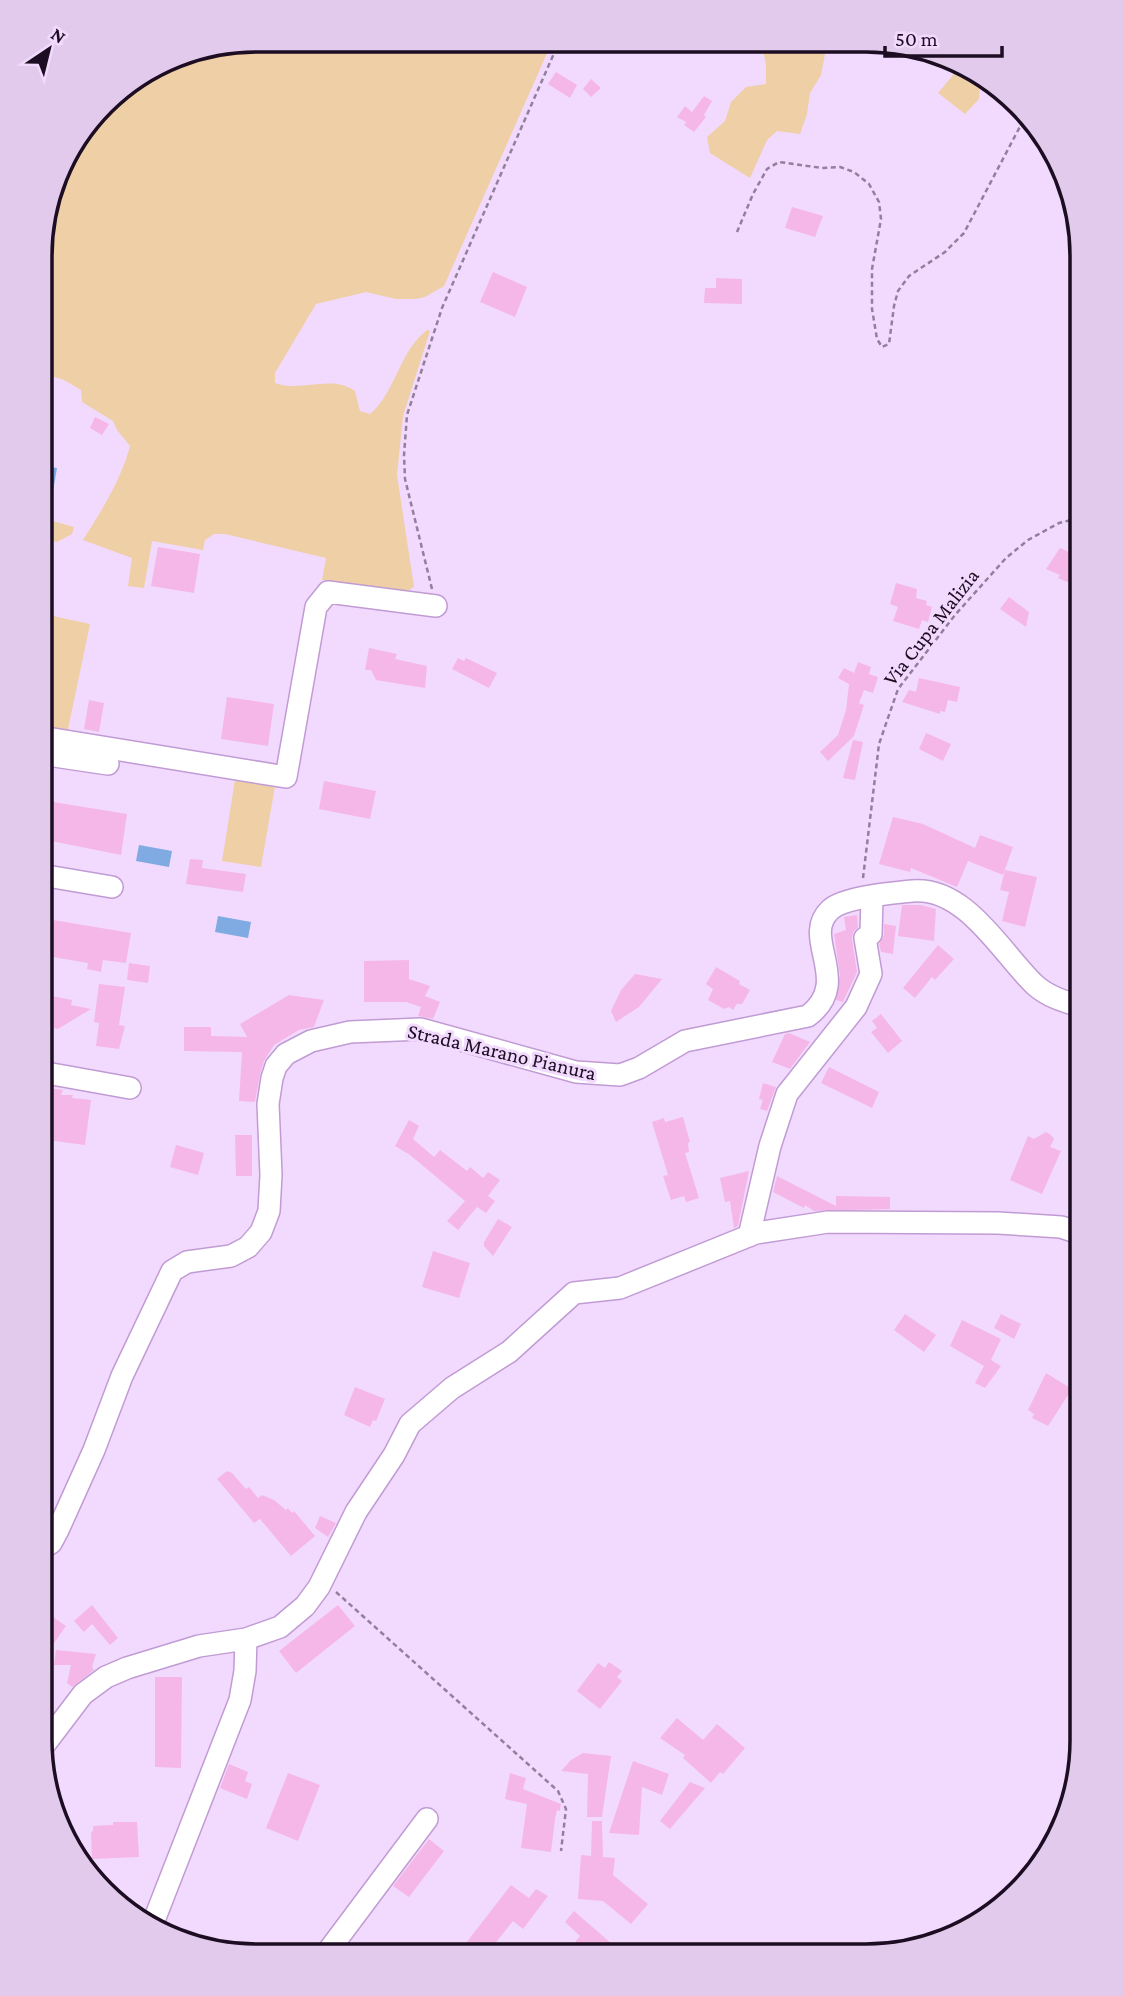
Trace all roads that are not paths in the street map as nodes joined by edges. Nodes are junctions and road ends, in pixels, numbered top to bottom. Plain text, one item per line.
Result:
1 (436, 606) road end
2 (52, 739) edge
3 (52, 756) edge
4 (108, 764) dead end
5 (52, 877) edge
6 (112, 887) dead end
7 (867, 893) junction
8 (1070, 1003) edge
9 (52, 1074) edge
10 (130, 1088) dead end
11 (1070, 1230) edge
12 (749, 1236) junction
13 (52, 1542) edge
14 (246, 1639) junction
15 (52, 1734) edge
16 (427, 1819) dead end
17 (155, 1917) edge
18 (333, 1944) edge

1 - 2 street
3 - 4 street
5 - 6 street
7 - 8 street, Strada Marano Pianura
7 - 12 street
7 - 13 street, Strada Marano Pianura
9 - 10 street
11 - 12 street
12 - 14 street
14 - 15 street
14 - 17 street
16 - 18 street

